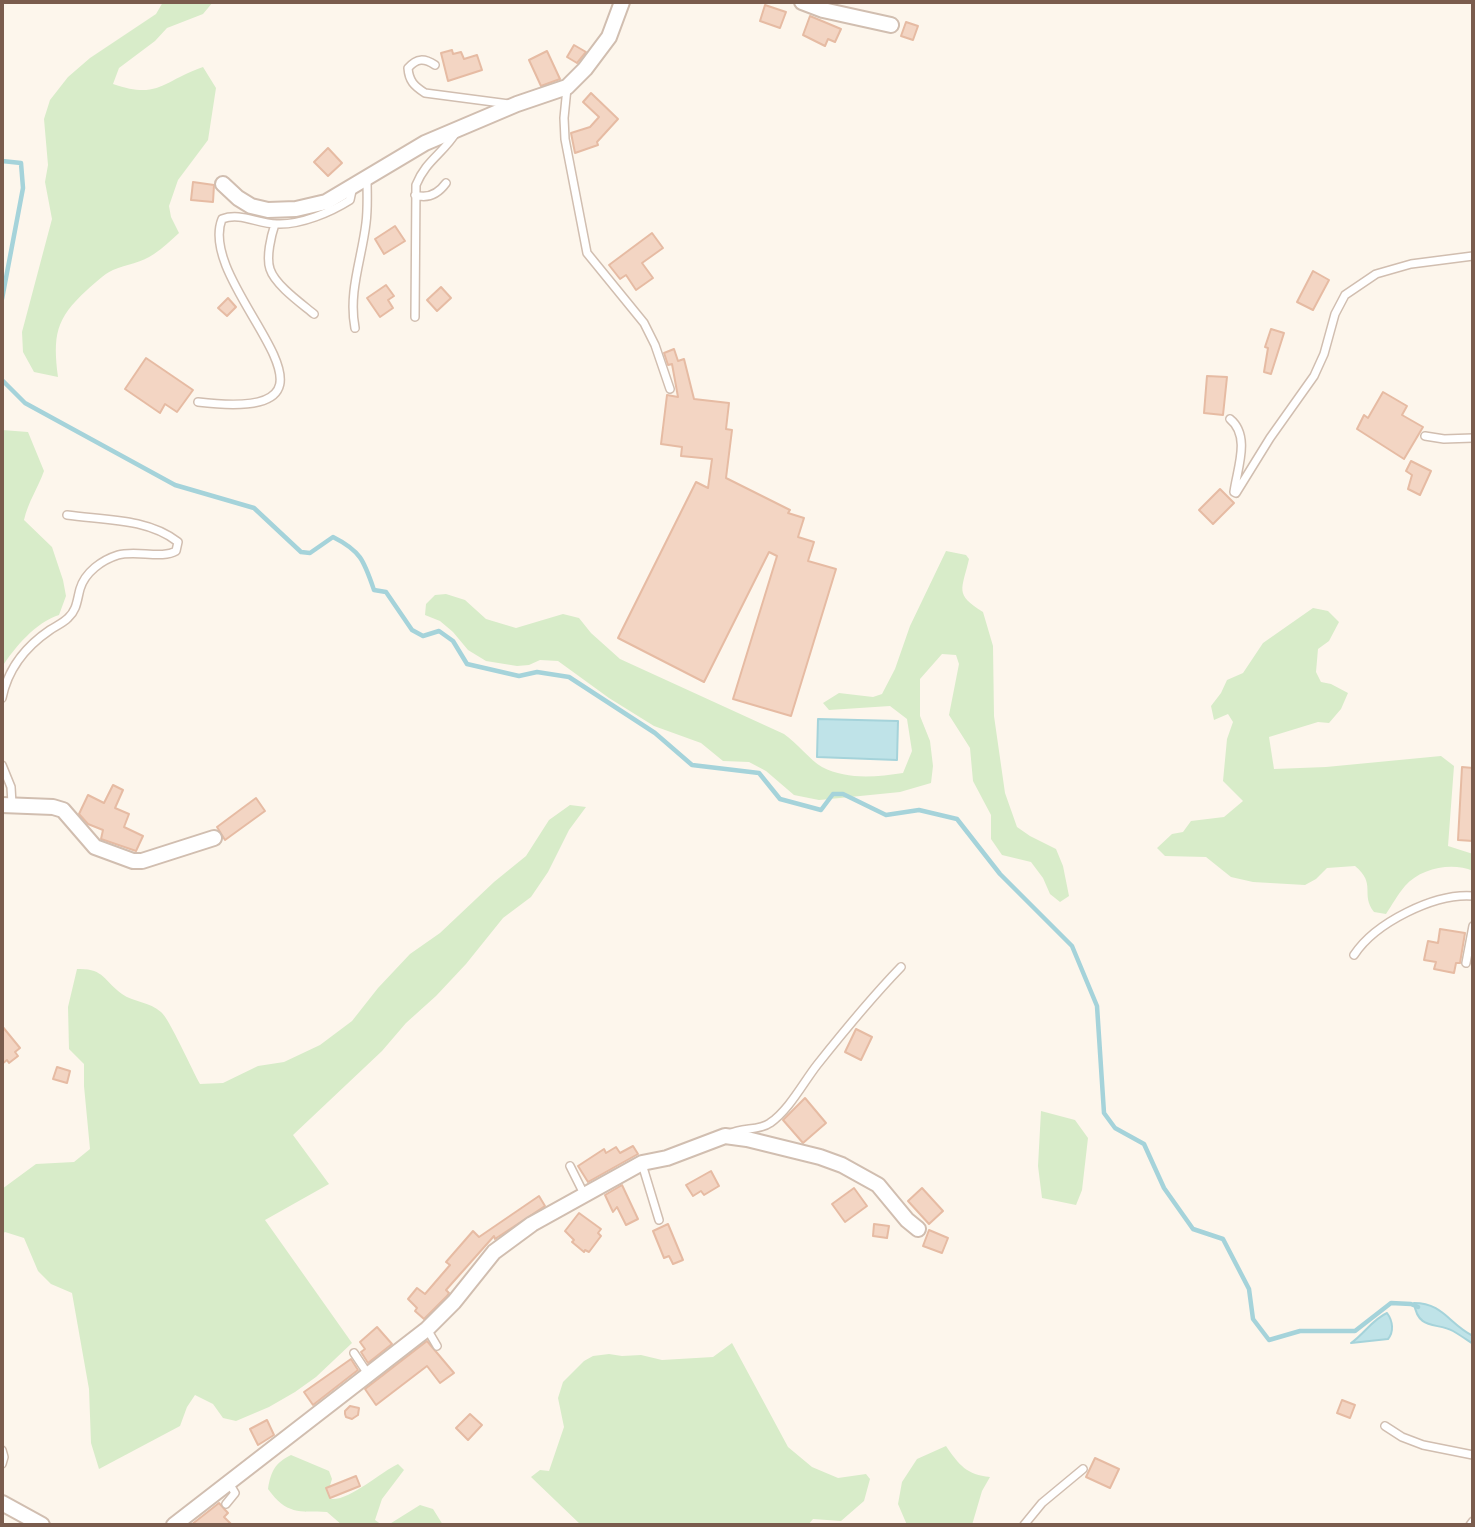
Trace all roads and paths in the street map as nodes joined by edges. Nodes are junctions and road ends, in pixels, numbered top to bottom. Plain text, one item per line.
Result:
1 (622, 2) edge
2 (802, 2) edge
3 (891, 25) dead end
4 (435, 65) dead end
5 (567, 87) junction
6 (517, 104) junction
7 (459, 128) junction
8 (367, 177) junction
9 (446, 183) dead end
10 (223, 184) dead end
11 (353, 185) junction
12 (415, 195) junction
13 (275, 224) junction
14 (1473, 256) edge
15 (314, 314) dead end
16 (415, 317) dead end
17 (355, 328) dead end
18 (670, 389) dead end
19 (198, 401) dead end
20 (1230, 419) dead end
21 (1425, 436) dead end
22 (1473, 438) edge
23 (67, 515) dead end
24 (2, 698) edge
25 (2, 765) edge
26 (7, 805) edge
27 (214, 838) dead end
28 (1473, 896) edge
29 (1473, 926) edge
30 (1354, 956) dead end
31 (1466, 963) dead end
32 (901, 967) dead end
33 (725, 1136) junction
34 (642, 1163) junction
35 (570, 1166) dead end
36 (584, 1194) junction
37 (659, 1220) dead end
38 (918, 1229) dead end
39 (427, 1329) junction
40 (437, 1346) dead end
41 (354, 1353) dead end
42 (368, 1374) junction
43 (1385, 1426) dead end
44 (2, 1450) edge
45 (1473, 1455) edge
46 (2, 1464) edge
47 (1083, 1469) dead end
48 (228, 1482) junction
49 (2, 1503) edge
50 (226, 1504) dead end
51 (37, 1524) edge
52 (174, 1525) edge
53 (1024, 1525) edge

1 - 5 street
2 - 3 street
4 - 6 lane
5 - 6 street
5 - 18 lane
6 - 7 street
7 - 8 street
7 - 12 lane
8 - 11 street
8 - 17 lane
9 - 12 lane
10 - 11 street
11 - 13 lane
12 - 16 lane
13 - 15 lane
13 - 19 lane
14 - 20 lane
21 - 22 lane
23 - 24 lane
25 - 26 lane
26 - 27 street
28 - 30 lane
29 - 31 lane
32 - 33 lane
33 - 34 street
33 - 38 street
34 - 36 street
34 - 37 lane
35 - 36 lane
36 - 39 street
39 - 40 lane
39 - 42 street
41 - 42 lane
42 - 48 street
43 - 45 lane
44 - 46 lane
47 - 53 lane
48 - 50 lane
48 - 52 street
49 - 51 street

